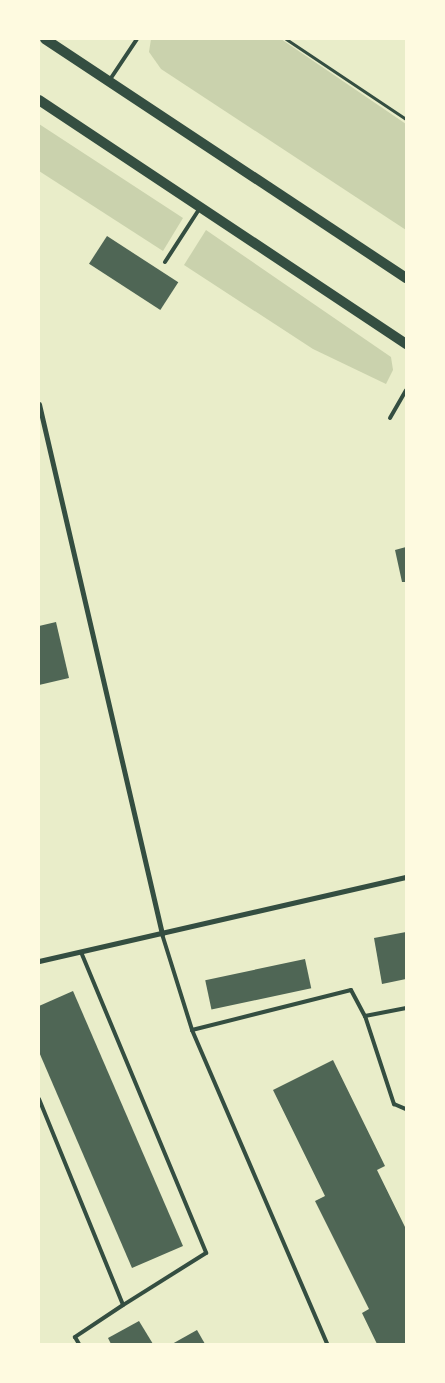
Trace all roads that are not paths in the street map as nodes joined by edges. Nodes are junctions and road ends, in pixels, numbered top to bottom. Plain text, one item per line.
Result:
1 (45, 39) edge
2 (137, 39) edge
3 (109, 81) junction
4 (39, 100) edge
5 (200, 208) junction
6 (165, 262) dead end
7 (406, 278) edge
8 (406, 344) edge
9 (406, 390) edge
10 (39, 404) edge
11 (390, 418) dead end
12 (406, 878) edge
13 (162, 934) junction
14 (81, 952) junction
15 (39, 961) edge
16 (406, 1008) edge
17 (365, 1016) junction
18 (192, 1030) junction
19 (39, 1099) edge
20 (406, 1109) edge
21 (123, 1305) junction
22 (79, 1344) edge
23 (327, 1344) edge

1 - 3 main road
2 - 3 lane
3 - 7 main road
4 - 5 main road
5 - 6 lane
5 - 8 main road
9 - 11 lane
10 - 13 street
12 - 13 street
13 - 14 street
13 - 18 lane
14 - 15 street
14 - 21 lane
16 - 17 lane
17 - 18 lane
17 - 20 lane
18 - 23 lane
19 - 21 lane
21 - 22 lane

